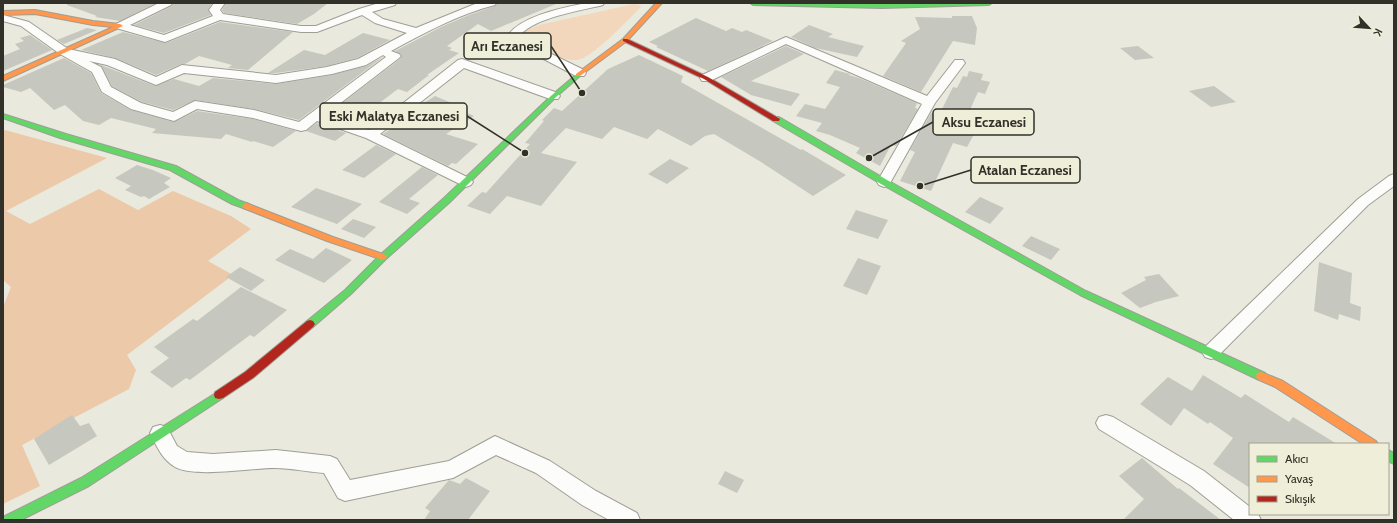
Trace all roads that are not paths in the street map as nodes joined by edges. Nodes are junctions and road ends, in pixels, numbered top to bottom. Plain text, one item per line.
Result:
1 (168, 3) edge
2 (220, 3) edge
3 (491, 3) edge
4 (560, 3) edge
5 (599, 3) edge
6 (659, 3) edge
7 (753, 3) edge
8 (989, 3) edge
9 (385, 4) edge
10 (882, 5) edge
11 (363, 11) junction
12 (568, 12) junction
13 (3, 13) edge
14 (220, 17) junction
15 (3, 18) edge
16 (120, 26) junction
17 (417, 32) junction
18 (625, 40) junction
19 (381, 51) junction
20 (64, 52) junction
21 (959, 63) dead end
22 (580, 73) junction
23 (706, 78) junction
24 (3, 79) edge
25 (554, 96) junction
26 (929, 102) junction
27 (3, 116) edge
28 (316, 116) junction
29 (371, 135) junction
30 (1394, 179) edge
31 (466, 182) junction
32 (884, 182) junction
33 (382, 257) junction
34 (1211, 352) junction
35 (1106, 423) dead end
36 (160, 433) junction
37 (1370, 443) edge
38 (9, 520) edge
39 (629, 520) edge
40 (1250, 520) edge

1 - 16 street
2 - 14 street
3 - 17 street
4 - 12 street
5 - 12 street
6 - 18 street
7 - 10 street
8 - 10 street
9 - 11 street
11 - 14 street
11 - 17 street
12 - 22 street
13 - 16 street
14 - 16 street
15 - 20 street
16 - 20 street
17 - 19 street
18 - 22 street
18 - 23 street
19 - 20 street
19 - 28 street
20 - 24 street
20 - 28 street
21 - 26 street
22 - 25 street
23 - 26 street
23 - 32 street
25 - 29 street
25 - 31 street
26 - 32 street
27 - 33 street
28 - 29 street
29 - 31 street
30 - 34 street
31 - 33 street
32 - 34 street
33 - 36 street
34 - 37 street
35 - 40 street
36 - 38 street
36 - 39 street

